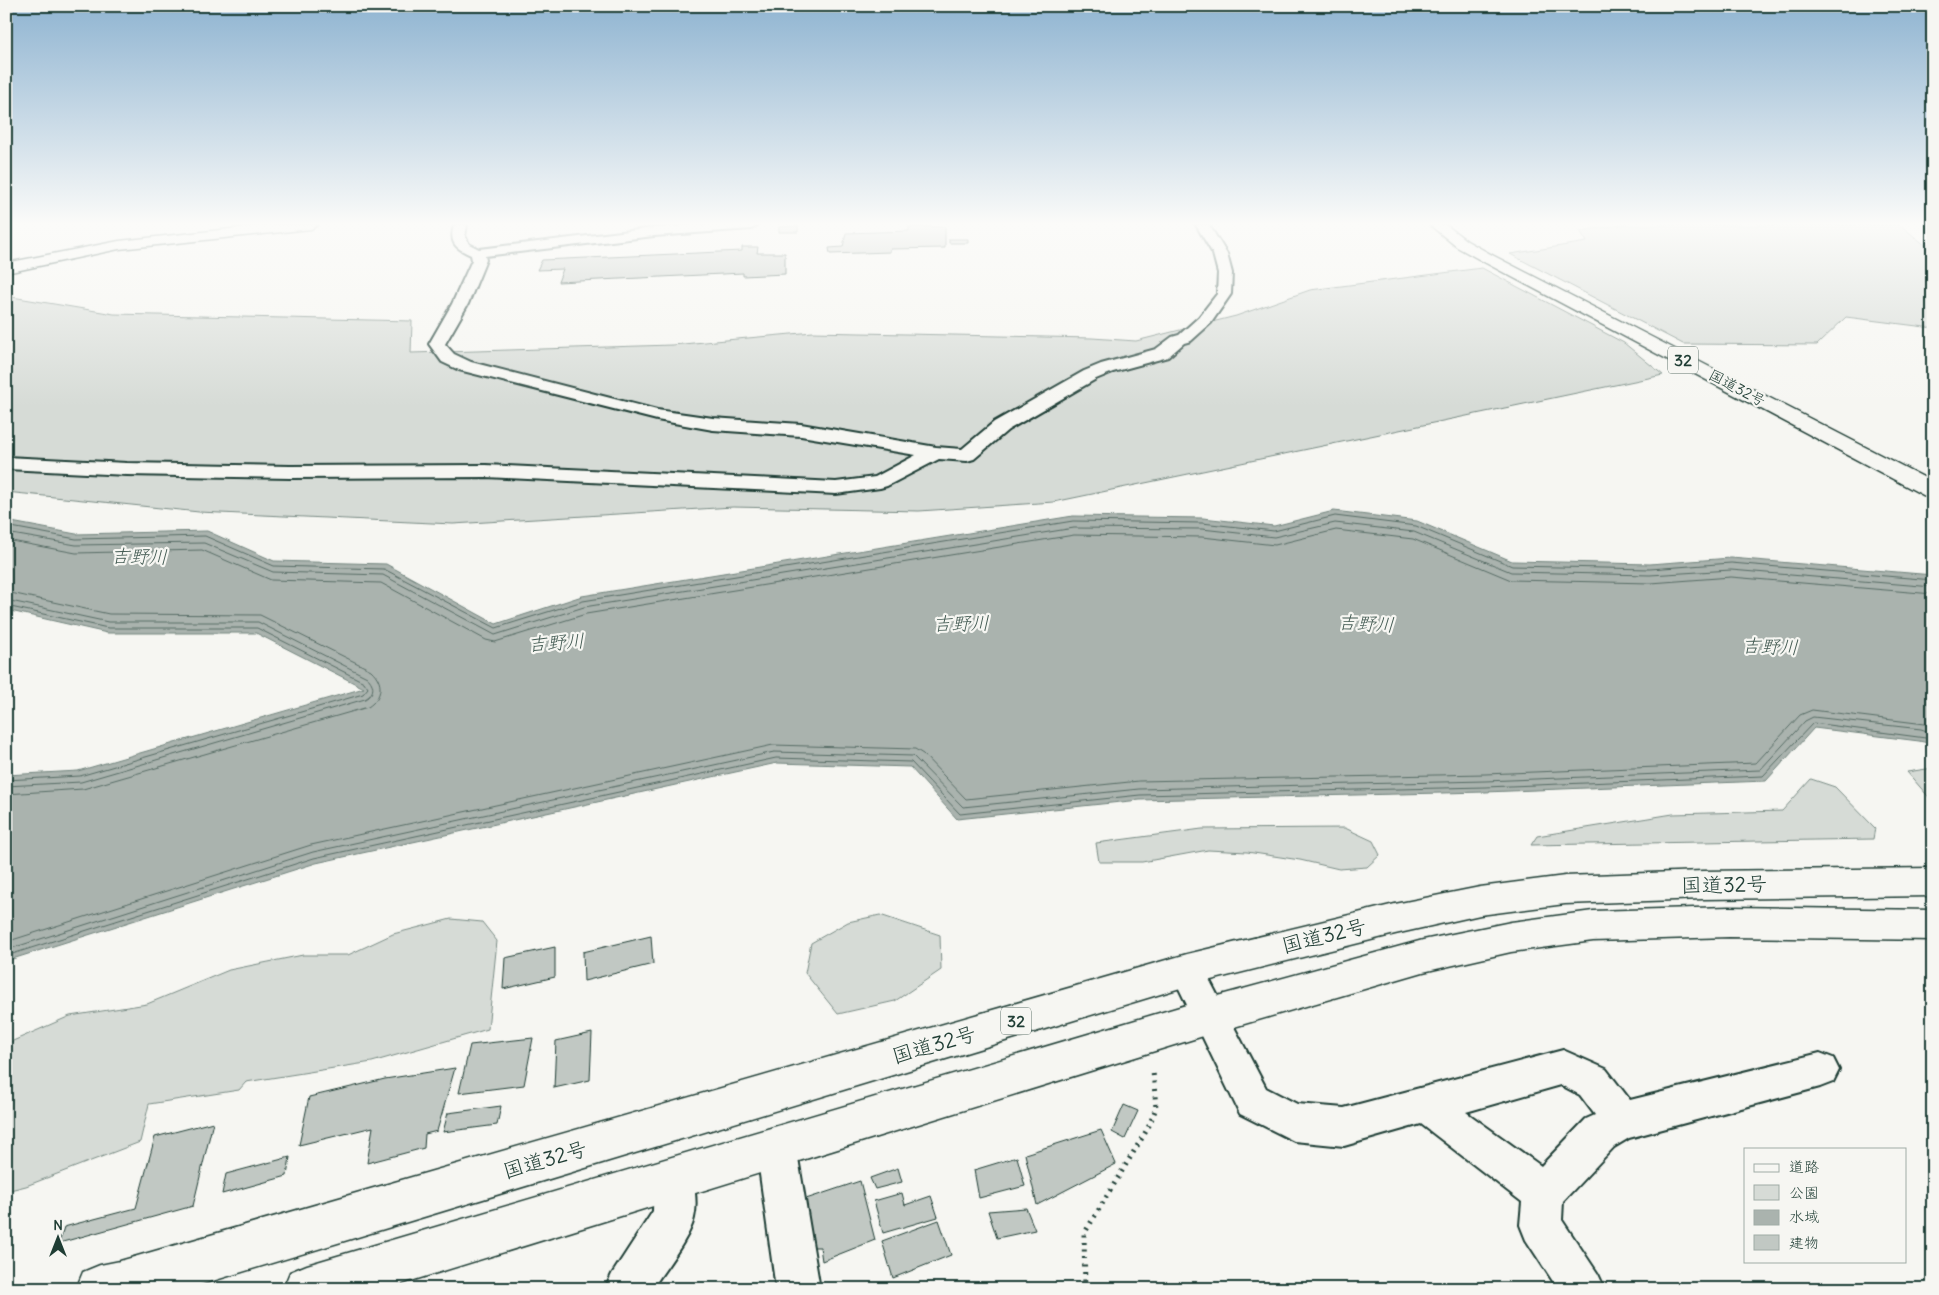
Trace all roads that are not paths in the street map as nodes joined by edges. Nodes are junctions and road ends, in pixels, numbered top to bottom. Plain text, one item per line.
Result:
1 (468, 285) edge
2 (1224, 285) edge
3 (1540, 285) edge
4 (936, 453) junction
5 (6, 463) edge
6 (1933, 491) edge
7 (1933, 882) edge
8 (1933, 925) edge
9 (1187, 970) junction
10 (1210, 1016) junction
11 (1820, 1070) dead end
12 (1426, 1104) junction
13 (1622, 1121) junction
14 (776, 1146) junction
15 (674, 1178) junction
16 (1543, 1193) junction
17 (111, 1288) edge
18 (307, 1289) edge
19 (627, 1289) edge
20 (798, 1289) edge
21 (1583, 1289) edge

1 - 4 street
2 - 4 street
3 - 6 main road, 国道32号 / 32
4 - 5 street
7 - 9 main road, 国道32号 / 32
8 - 10 main road, 国道32号
9 - 10 street
9 - 17 main road, 国道32号 / 32
10 - 12 street
10 - 14 main road, 国道32号
11 - 13 street
12 - 13 street
12 - 16 street
13 - 16 street
14 - 15 main road, 国道32号
14 - 20 street
15 - 18 main road, 国道32号
15 - 19 street
16 - 21 street

